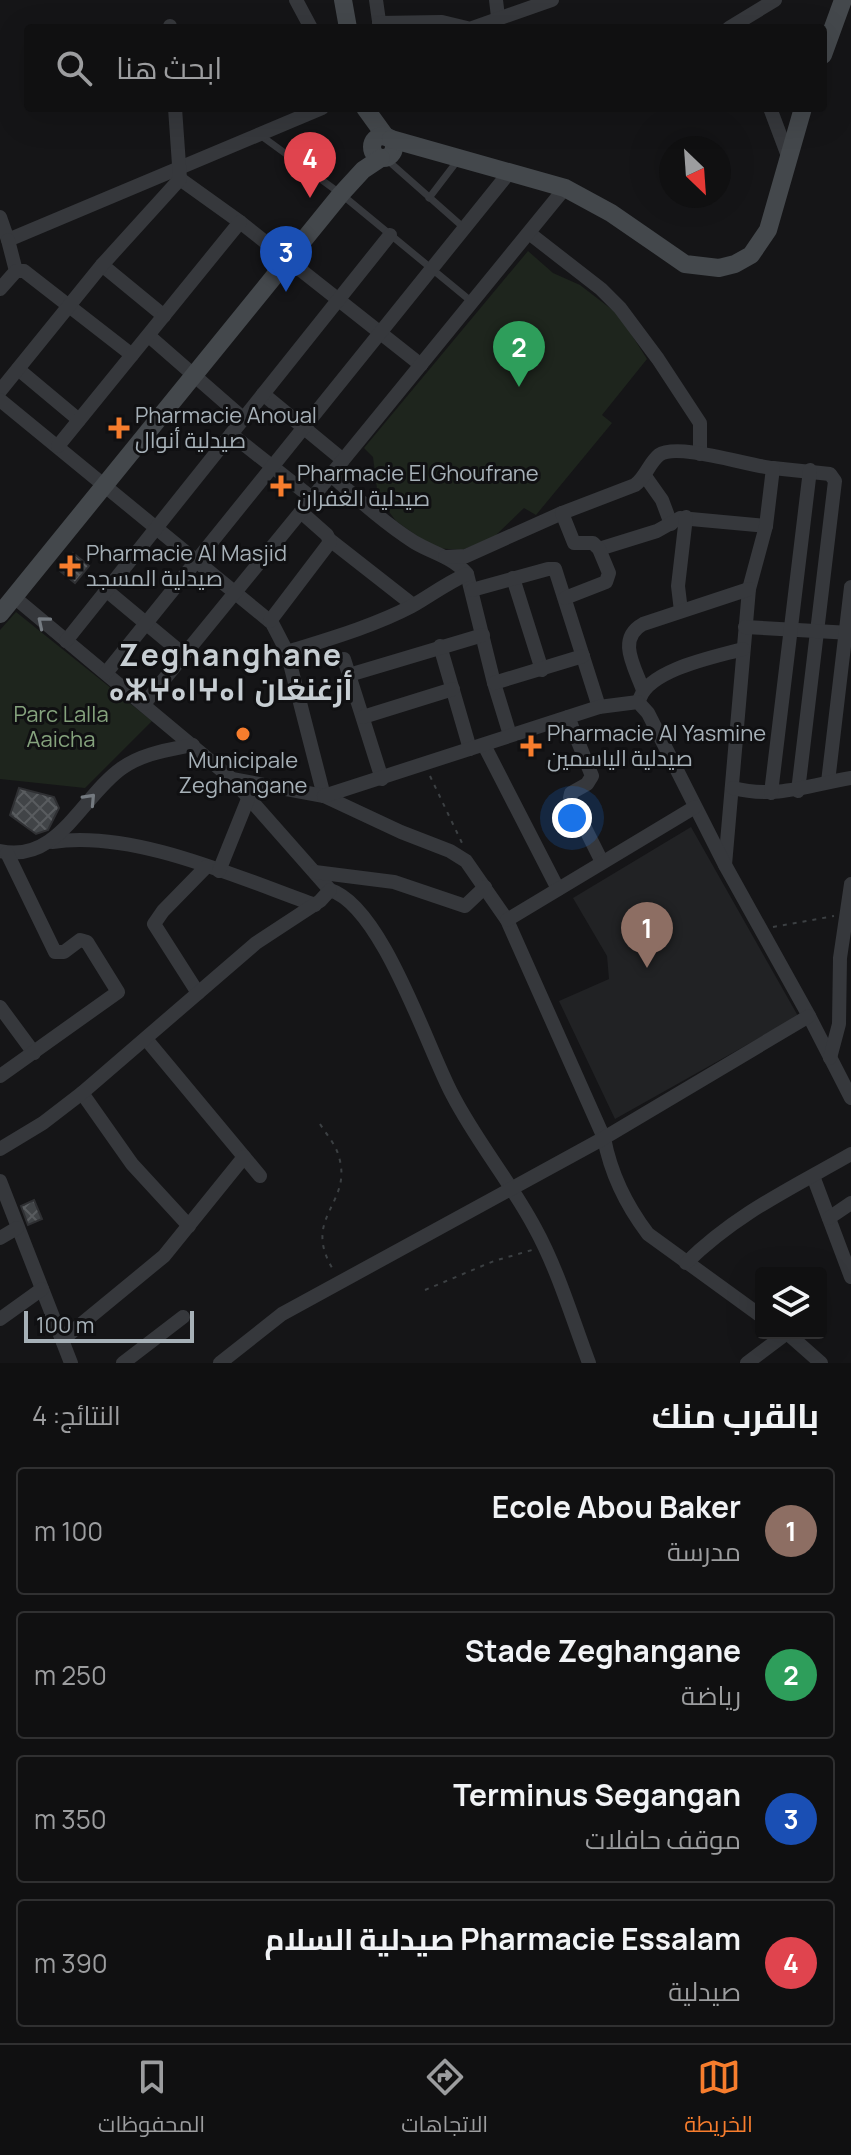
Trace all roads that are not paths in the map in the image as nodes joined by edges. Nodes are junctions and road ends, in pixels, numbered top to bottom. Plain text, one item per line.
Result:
1 (296, 0) edge
2 (343, 0) edge
3 (376, 0) edge
4 (496, 0) edge
5 (552, 0) edge
6 (775, 0) edge
7 (843, 0) edge
8 (498, 17) junction
9 (309, 24) edge
10 (347, 24) edge
11 (380, 24) edge
12 (401, 24) edge
13 (451, 24) edge
14 (480, 24) edge
15 (736, 24) edge
16 (827, 44) edge
17 (175, 112) edge
18 (313, 112) edge
19 (366, 112) edge
20 (772, 112) edge
21 (802, 112) edge
22 (260, 135) junction
23 (382, 149) junction
24 (788, 156) junction
25 (458, 160) junction
26 (180, 174) junction
27 (508, 174) junction
28 (565, 188) junction
29 (341, 194) junction
30 (429, 198) junction
31 (0, 217) edge
32 (240, 222) junction
33 (463, 227) junction
34 (529, 233) junction
35 (390, 235) junction
36 (8, 240) junction
37 (288, 260) junction
38 (102, 265) junction
39 (430, 268) junction
40 (16, 271) junction
41 (0, 289) edge
42 (338, 300) junction
43 (472, 302) junction
44 (69, 306) junction
45 (164, 316) junction
46 (379, 332) junction
47 (149, 336) junction
48 (132, 355) junction
49 (421, 365) junction
50 (18, 369) junction
51 (196, 376) junction
52 (0, 391) edge
53 (263, 394) junction
54 (0, 400) edge
55 (244, 419) junction
56 (79, 420) junction
57 (303, 427) junction
58 (231, 434) junction
59 (58, 446) junction
60 (700, 454) junction
61 (343, 460) junction
62 (271, 466) junction
63 (773, 468) junction
64 (810, 470) junction
65 (331, 475) junction
66 (645, 476) junction
67 (105, 485) junction
68 (312, 498) junction
69 (301, 512) junction
70 (562, 513) junction
71 (686, 517) junction
72 (671, 524) junction
73 (766, 526) junction
74 (156, 528) junction
75 (330, 540) junction
76 (599, 549) junction
77 (445, 557) junction
78 (196, 560) junction
79 (467, 574) junction
80 (513, 578) junction
81 (851, 587) edge
82 (749, 589) junction
83 (106, 590) junction
84 (472, 590) junction
85 (236, 592) junction
86 (14, 597) junction
87 (565, 598) junction
88 (413, 605) junction
89 (681, 611) junction
90 (0, 614) edge
91 (270, 621) junction
92 (146, 623) junction
93 (745, 627) junction
94 (790, 629) junction
95 (816, 630) junction
96 (848, 632) edge
97 (483, 635) junction
98 (66, 641) junction
99 (440, 646) junction
100 (743, 649) junction
101 (287, 652) junction
102 (184, 655) junction
103 (583, 656) junction
104 (344, 659) dead end
105 (542, 670) junction
106 (106, 673) junction
107 (349, 675) junction
108 (494, 683) junction
109 (453, 689) junction
110 (640, 696) junction
111 (144, 704) junction
112 (599, 707) junction
113 (363, 717) junction
114 (568, 717) junction
115 (510, 735) junction
116 (193, 745) junction
117 (477, 747) junction
118 (851, 778) edge
119 (232, 779) junction
120 (382, 779) junction
121 (828, 782) junction
122 (733, 788) junction
123 (798, 791) junction
124 (771, 793) junction
125 (324, 796) junction
126 (248, 799) junction
127 (695, 807) junction
128 (52, 842) junction
129 (4, 852) edge
130 (602, 862) junction
131 (725, 865) junction
132 (213, 869) junction
133 (315, 872) junction
134 (851, 884) edge
135 (485, 887) junction
136 (558, 889) junction
137 (330, 890) junction
138 (315, 905) junction
139 (507, 920) junction
140 (198, 993) junction
141 (846, 998) edge
142 (0, 1007) edge
143 (809, 1016) junction
144 (146, 1039) junction
145 (34, 1053) junction
146 (830, 1058) junction
147 (0, 1076) edge
148 (82, 1093) junction
149 (851, 1098) edge
150 (604, 1138) junction
151 (0, 1149) edge
152 (851, 1154) edge
153 (244, 1157) junction
154 (260, 1176) dead end
155 (813, 1176) junction
156 (0, 1181) edge
157 (513, 1188) junction
158 (851, 1203) edge
159 (829, 1218) junction
160 (189, 1226) junction
161 (17, 1228) junction
162 (0, 1238) edge
163 (686, 1263) junction
164 (851, 1277) edge
165 (42, 1289) junction
166 (755, 1312) edge
167 (183, 1317) dead end
168 (0, 1319) edge
169 (779, 1339) edge
170 (794, 1339) edge
171 (62, 1340) junction
172 (71, 1363) edge
173 (123, 1363) edge
174 (220, 1363) edge
175 (589, 1363) edge
176 (747, 1363) edge
177 (821, 1363) edge

1 - 9 street
2 - 10 main road
3 - 11 street
4 - 8 street
5 - 8 street
6 - 15 street
7 - 16 main road
8 - 14 street
12 - 13 street
17 - 26 street
18 - 22 street
19 - 23 main road
20 - 24 street
21 - 24 main road
22 - 26 street
22 - 29 lane
23 - 25 main road
23 - 29 main road
23 - 30 lane
24 - 28 main road
25 - 27 main road
25 - 30 lane
26 - 32 street
26 - 36 street
26 - 38 street
27 - 28 main road
27 - 33 street
28 - 34 street
29 - 35 lane
29 - 37 main road
30 - 33 lane
31 - 36 street
32 - 37 street
32 - 45 street
33 - 39 street
34 - 43 street
34 - 60 street
35 - 39 lane
35 - 42 street
36 - 40 street
37 - 42 street
37 - 51 main road
38 - 44 street
38 - 45 street
39 - 43 lane
39 - 46 street
40 - 41 street
40 - 44 street
42 - 46 street
42 - 53 street
43 - 49 street
44 - 48 street
44 - 50 street
45 - 47 street
46 - 49 street
46 - 57 street
47 - 48 street
47 - 51 street
48 - 56 street
49 - 61 street
50 - 52 street
50 - 56 street
51 - 55 street
51 - 67 main road
53 - 55 street
53 - 57 street
54 - 59 street
55 - 58 street
56 - 59 street
57 - 61 street
57 - 62 street
58 - 62 street
58 - 74 street
59 - 67 street
60 - 63 street
60 - 66 street
61 - 65 street
62 - 68 street
62 - 78 street
63 - 64 street
63 - 73 street
64 - 94 street
64 - 95 street
65 - 68 street
65 - 77 street
66 - 70 street
66 - 72 street
67 - 74 street
67 - 86 main road
68 - 69 street
69 - 75 street
69 - 85 street
70 - 76 street
70 - 77 street
71 - 72 street
71 - 73 street
71 - 89 street
72 - 76 street
73 - 82 street
74 - 78 street
74 - 83 street
75 - 88 street
75 - 91 street
76 - 87 street
77 - 79 street
78 - 85 street
78 - 92 street
79 - 84 street
79 - 88 street
80 - 84 street
80 - 87 street
80 - 105 street
81 - 96 street
82 - 89 street
82 - 93 street
83 - 92 street
83 - 98 street
84 - 97 street
85 - 91 street
85 - 102 street
86 - 90 main road
98 -> 86 street
87 - 103 street
88 - 101 street
89 - 110 street
91 - 101 street
92 - 102 street
92 - 106 street
93 - 94 street
93 - 100 street
94 - 95 street
94 - 124 street
95 - 96 street
95 - 123 street
96 - 121 street
97 - 99 street
97 - 108 street
98 - 106 street
99 - 107 street
99 - 109 street
100 - 110 street
100 - 122 street
101 - 125 street
102 - 111 street
103 - 105 street
103 - 112 street
104 - 107 street
105 - 108 street
106 - 111 street
107 - 113 street
108 - 115 street
109 - 113 street
109 - 117 street
110 - 112 street
110 - 127 street
111 - 116 street
112 - 114 street
113 - 120 street
114 - 115 street
114 - 130 street
115 - 117 street
116 - 119 street
128 -> 116 street
117 - 120 street
117 - 136 street
118 - 121 street
119 - 125 street
119 - 126 street
120 - 125 street
121 - 123 street
122 - 124 street
122 - 131 street
123 - 124 street
125 - 135 street
126 - 132 street
126 - 133 street
127 - 130 street
127 - 131 street
128 - 129 street
128 - 132 street
129 - 145 street
130 - 136 street
131 - 143 street
132 - 138 street
132 - 140 street
133 - 135 street
133 - 137 street
134 - 141 street
135 - 139 street
136 - 139 street
137 - 138 street
137 - 157 street
138 - 140 street
139 - 150 street
140 - 144 street
141 - 146 street
142 - 145 street
143 - 146 street
143 - 150 street
144 - 148 street
144 - 153 street
145 - 147 street
146 - 149 street
148 - 151 street
148 - 160 street
150 - 157 street
150 - 163 street
152 - 155 street
153 - 154 street
153 - 160 street
155 - 159 street
155 - 163 street
156 - 161 street
157 - 174 street
157 - 175 street
158 - 159 street
159 - 164 street
160 - 171 street
161 - 162 street
161 - 165 street
163 - 166 street
165 - 168 street
165 - 171 street
167 - 173 street
169 - 176 street
170 - 177 street
171 - 172 street

